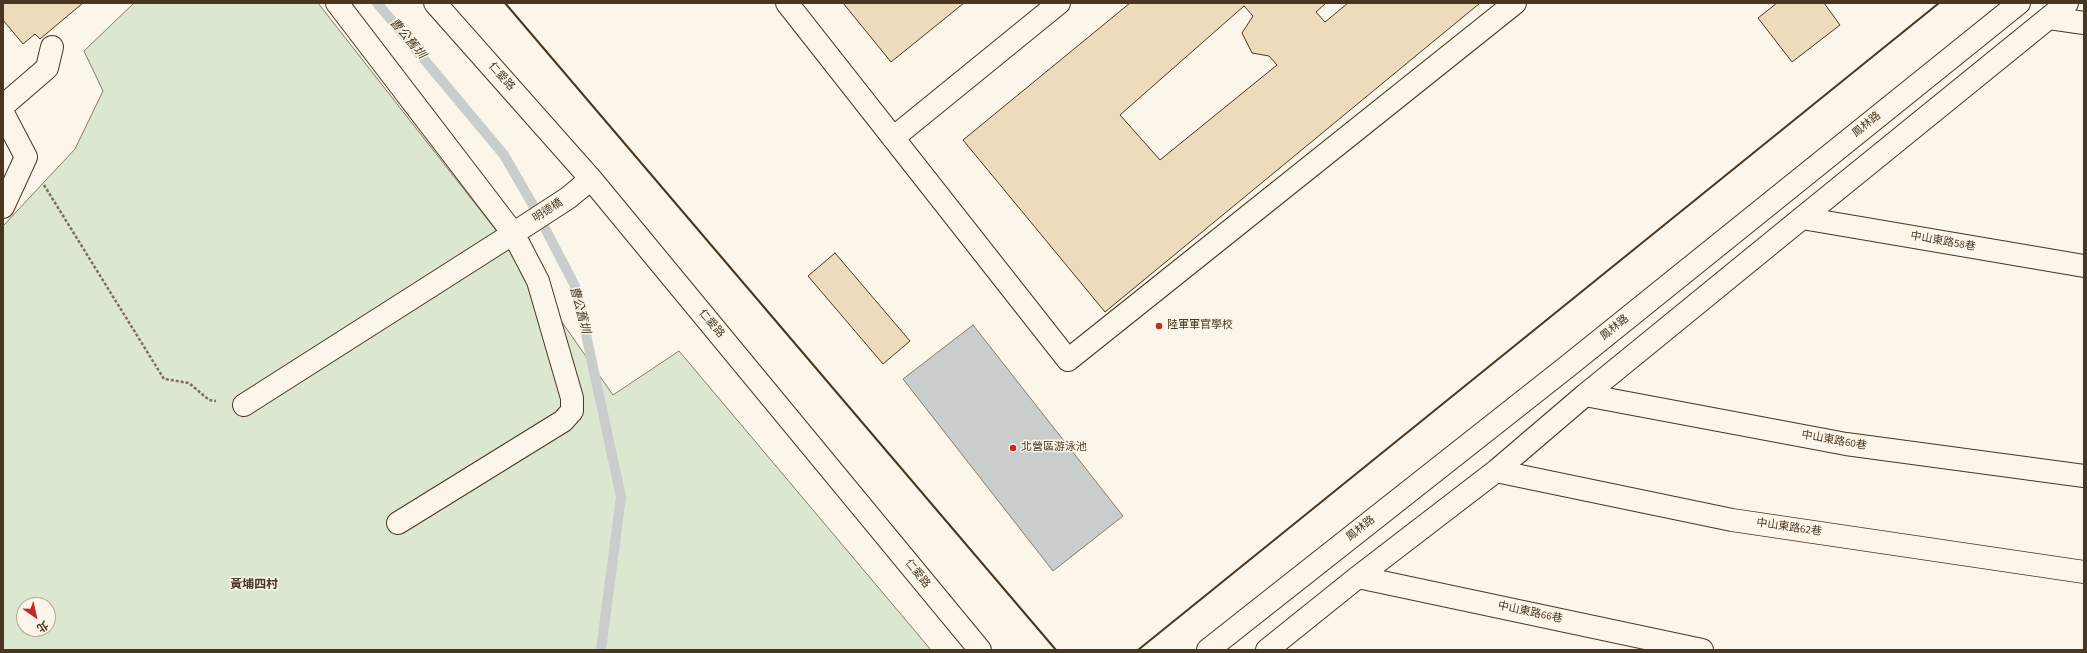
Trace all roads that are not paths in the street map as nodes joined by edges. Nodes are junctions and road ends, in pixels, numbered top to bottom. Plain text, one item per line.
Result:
1 (337, 3) edge
2 (435, 3) edge
3 (787, 3) edge
4 (1058, 3) edge
5 (1515, 3) edge
6 (2019, 3) edge
7 (2067, 3) edge
8 (2049, 18) junction
9 (2084, 24) edge
10 (52, 47) dead end
11 (3, 106) edge
12 (3, 113) edge
13 (893, 138) junction
14 (591, 179) junction
15 (3, 207) edge
16 (1802, 218) junction
17 (520, 229) junction
18 (2084, 266) edge
19 (1585, 395) junction
20 (244, 405) road end
21 (1496, 471) junction
22 (2084, 476) edge
23 (398, 523) dead end
24 (2084, 572) edge
25 (1358, 577) junction
26 (980, 650) edge
27 (1208, 650) edge
28 (1267, 650) edge
29 (1702, 650) edge

1 - 17 street
2 - 14 street, 仁愛路
3 - 13 street
4 - 13 street
5 - 13 street
6 - 27 street, 鳳林路
7 - 8 street
8 - 9 street
8 - 16 street
10 - 11 street
12 - 15 street
14 - 17 street, 明德橋
14 - 26 street, 仁愛路
16 - 18 street, 中山東路58巷
16 - 19 street
17 - 20 street, 明德橋
17 - 23 street
19 - 21 street
19 - 22 street, 中山東路60巷
21 - 24 street, 中山東路62巷
21 - 25 street
25 - 28 street
25 - 29 street, 中山東路66巷

